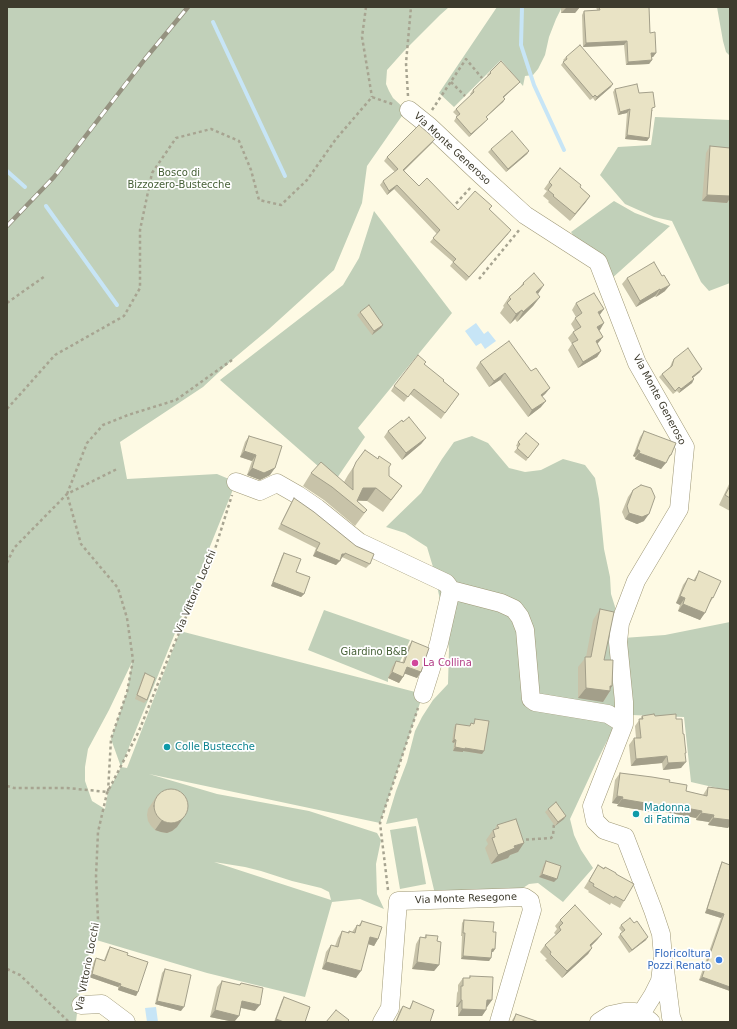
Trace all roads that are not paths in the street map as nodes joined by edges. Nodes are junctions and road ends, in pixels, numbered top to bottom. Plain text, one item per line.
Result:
1 (409, 110) road end
2 (236, 482) road end
3 (451, 590) junction
4 (423, 694) road end
5 (624, 724) junction
6 (663, 957) junction
7 (81, 1005) road end
8 (646, 1018) edge
9 (126, 1022) edge
10 (382, 1022) edge
11 (499, 1022) edge
12 (599, 1022) edge
13 (673, 1022) edge

1 - 5 street, Via Monte Generoso
2 - 3 street
3 - 4 street
3 - 5 street
5 - 6 street, Via Monte Generoso
6 - 8 street, Via Monte Generoso
6 - 13 street, Via Monte Generoso
7 - 9 street
8 - 12 street
10 - 11 street, Via Monte Resegone

